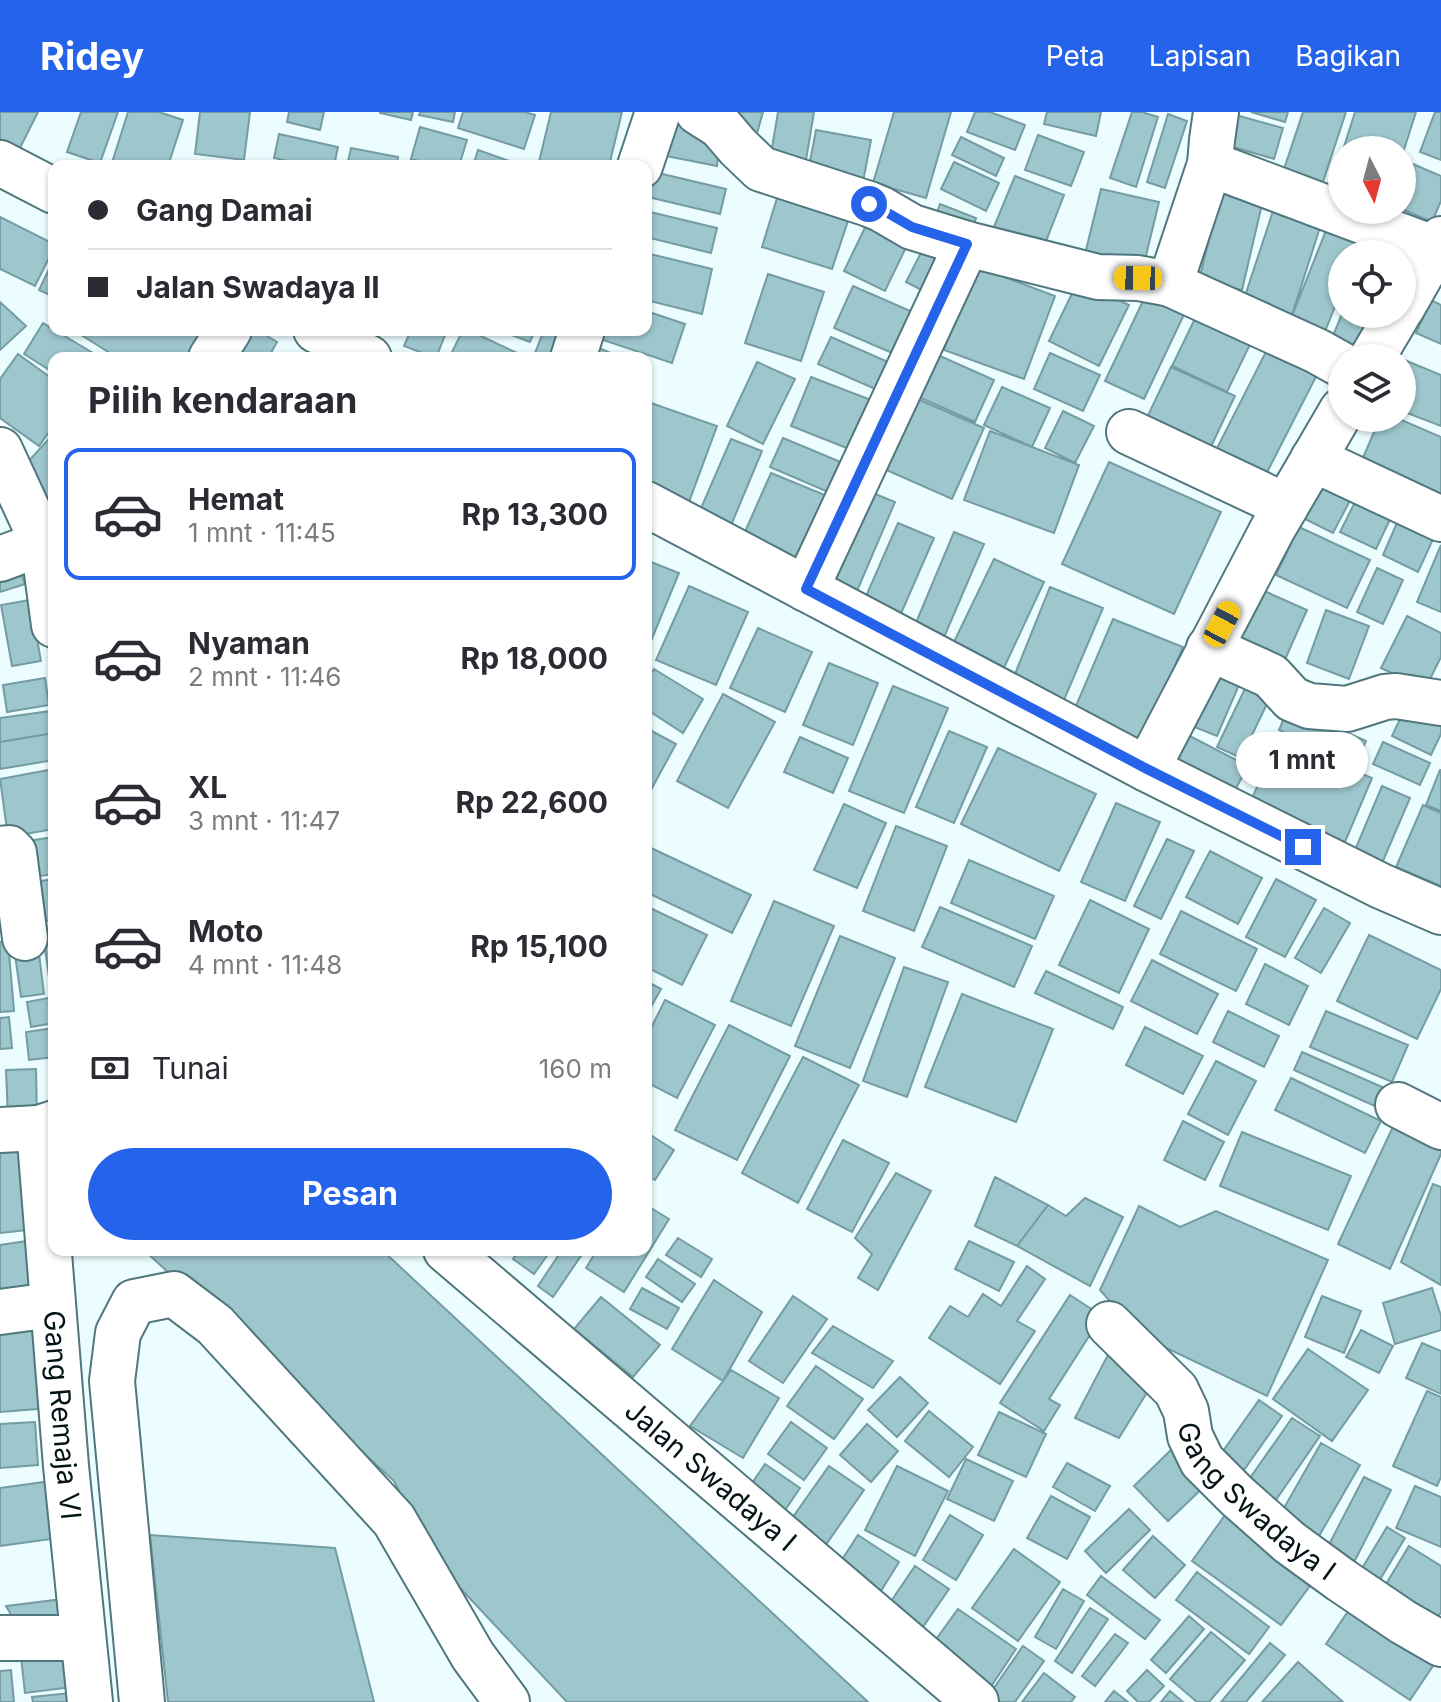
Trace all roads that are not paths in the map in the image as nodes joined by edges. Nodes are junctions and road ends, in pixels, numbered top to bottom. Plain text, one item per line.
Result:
1 (658, 112) edge
2 (698, 112) edge
3 (1216, 112) edge
4 (642, 160) edge
5 (0, 163) edge
6 (1210, 164) junction
7 (48, 188) edge
8 (967, 244) junction
9 (1438, 244) edge
10 (1416, 283) edge
11 (1170, 284) junction
12 (1328, 357) edge
13 (1129, 432) dead end
14 (1329, 432) edge
15 (0, 450) edge
16 (1313, 459) junction
17 (1286, 506) junction
18 (652, 507) edge
19 (1441, 519) edge
20 (44, 530) edge
21 (0, 559) edge
22 (48, 568) edge
23 (806, 589) junction
24 (1209, 648) junction
25 (1441, 703) edge
26 (1147, 769) junction
27 (0, 849) edge
28 (1441, 912) edge
29 (26, 937) edge
30 (1398, 1105) dead end
31 (31, 1127) edge
32 (1441, 1127) edge
33 (453, 1256) edge
34 (52, 1305) junction
35 (0, 1312) edge
36 (1109, 1324) dead end
37 (0, 1638) edge
38 (83, 1638) junction
39 (1441, 1644) edge
40 (90, 1702) edge
41 (142, 1702) edge
42 (507, 1702) edge
43 (976, 1702) edge

1 - 4 street
2 - 8 street
3 - 6 street
5 - 7 street
6 - 9 street
6 - 11 street
8 - 11 street
8 - 23 street
9 - 10 street
11 - 12 street
13 - 17 street
14 - 16 street
15 - 20 street
16 - 17 street
16 - 19 street
17 - 24 street
18 - 23 street
20 - 21 street
20 - 22 street
23 - 26 street
24 - 25 street
24 - 26 street
26 - 28 street
27 - 29 street
30 - 32 street
31 - 34 street, Gang Remaja VI
33 - 43 street, Jalan Swadaya I
34 - 35 street
34 - 38 street, Gang Remaja VI
36 - 39 street, Gang Swadaya I
37 - 38 street
38 - 40 street, Gang Remaja VI
41 - 42 street

